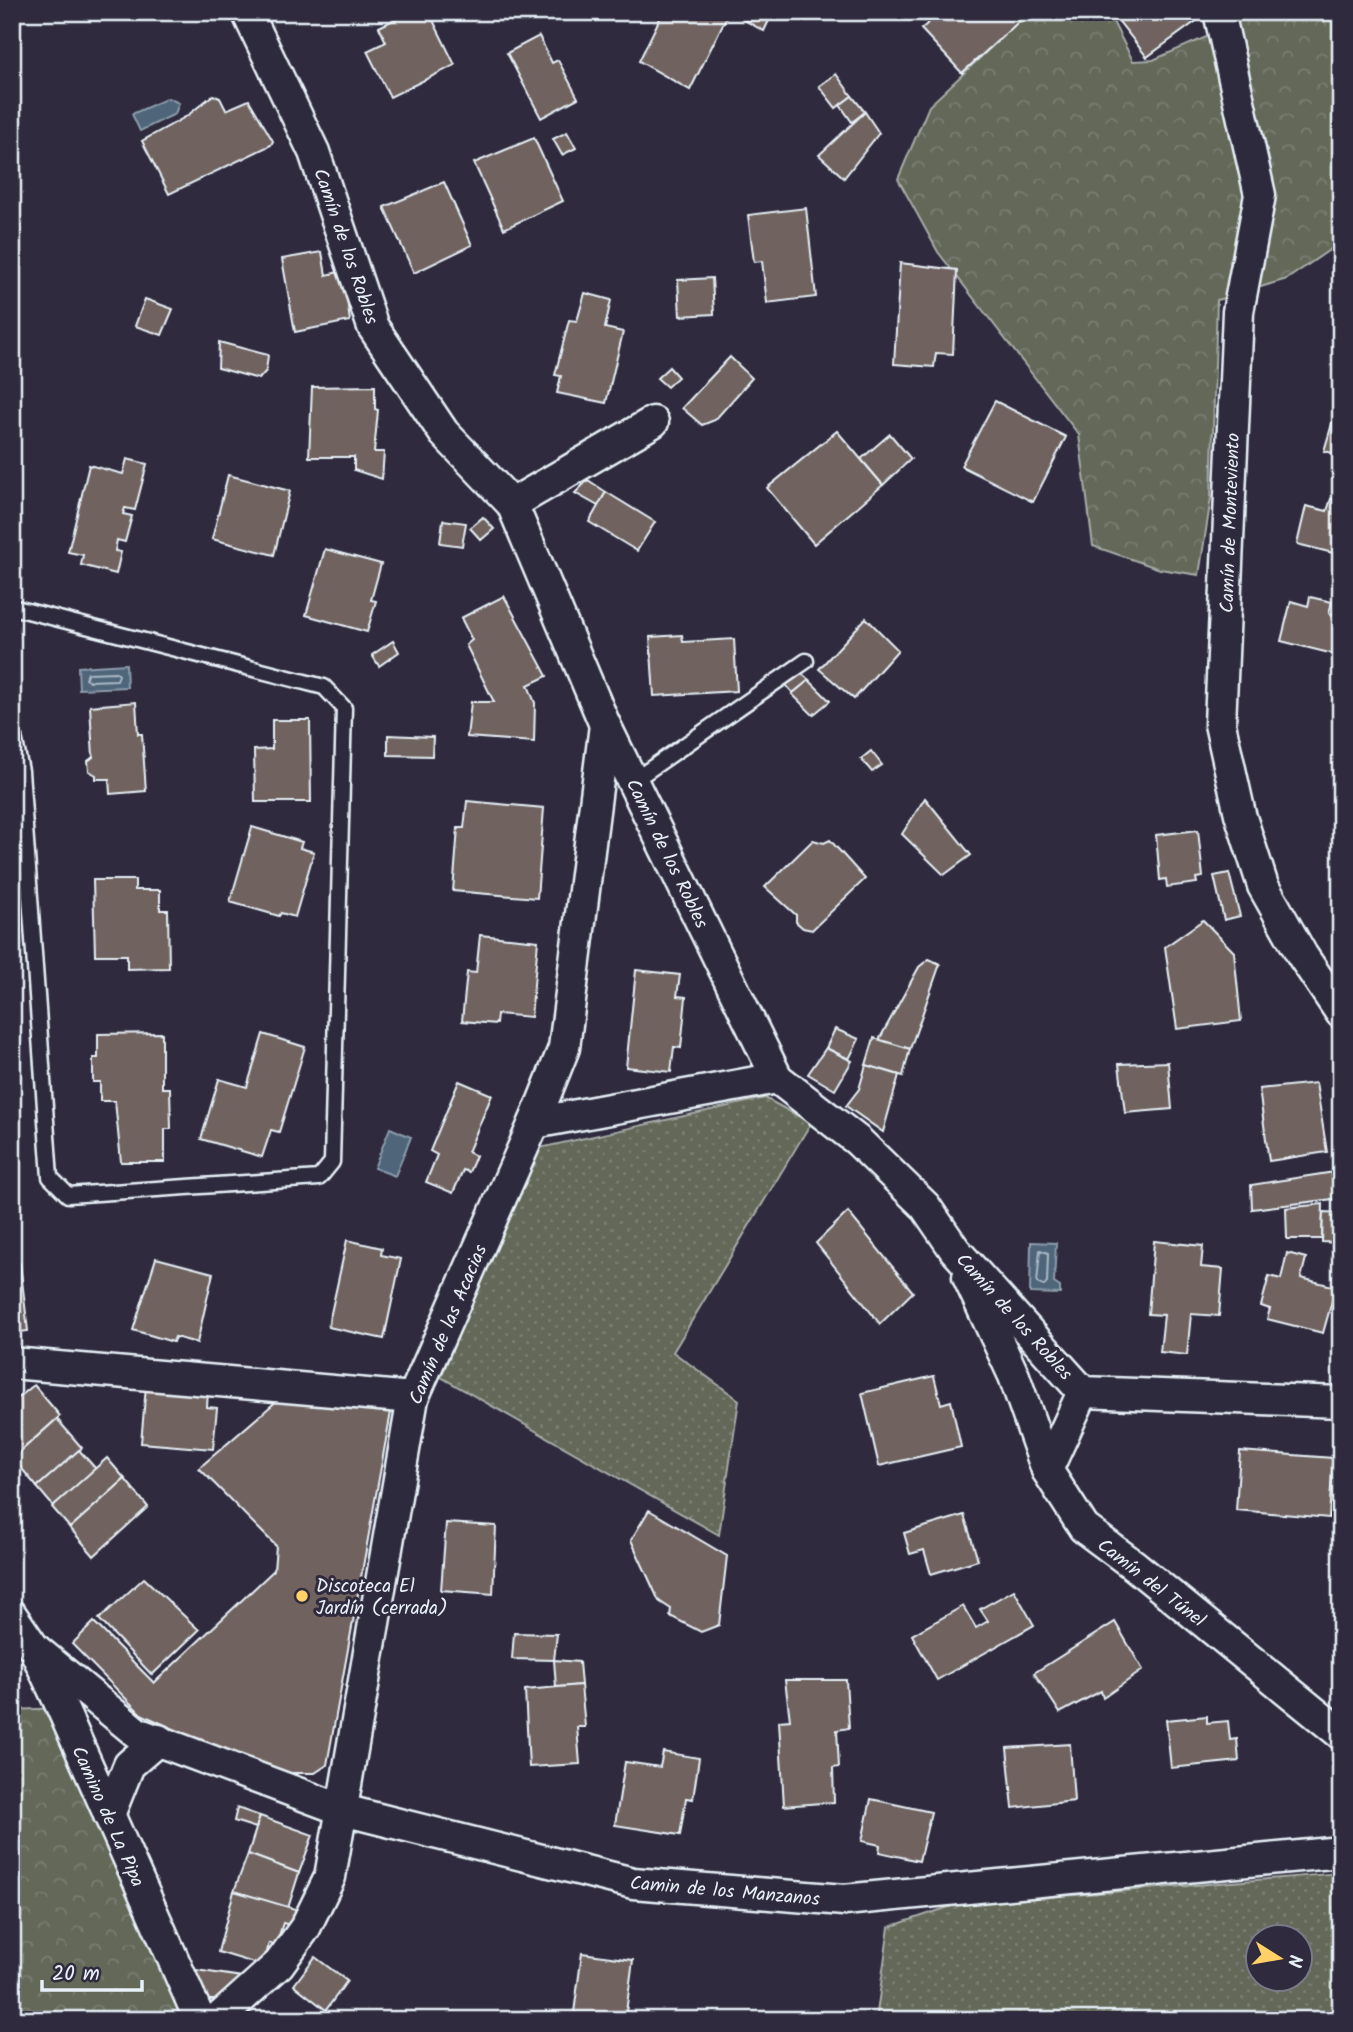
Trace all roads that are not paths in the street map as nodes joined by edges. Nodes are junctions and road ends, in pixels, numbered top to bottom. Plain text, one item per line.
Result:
1 (247, 12) edge
2 (1219, 12) edge
3 (653, 422) dead end
4 (512, 504) junction
5 (14, 610) edge
6 (806, 661) dead end
7 (605, 724) junction
8 (12, 727) edge
9 (633, 781) junction
10 (1341, 1013) edge
11 (777, 1078) junction
12 (534, 1124) junction
13 (955, 1250) junction
14 (12, 1363) edge
15 (1083, 1392) junction
16 (413, 1398) junction
17 (1341, 1402) edge
18 (1047, 1471) junction
19 (12, 1616) edge
20 (34, 1648) junction
21 (1341, 1734) edge
22 (158, 1740) junction
23 (343, 1810) junction
24 (109, 1815) junction
25 (1341, 1853) edge
26 (200, 2020) edge
27 (216, 2020) edge

1 - 4 street, Camín de los Robles
2 - 10 street, Camín de Monteviento
3 - 4 street
4 - 7 street, Camín de los Robles
5 - 8 lane
6 - 9 lane
7 - 9 street, Camín de los Robles
7 - 12 street, Camín de las Acacias
9 - 11 street, Camín de los Robles
11 - 12 street
11 - 13 street, Camín de los Robles
12 - 16 street, Camín de las Acacias
13 - 15 street, Camín de los Robles
13 - 18 street, Camín del Túnel
14 - 16 street
15 - 17 street, Camín de los Robles
15 - 18 street
16 - 23 street, Camín de las Acacias
18 - 21 street, Camín del Túnel
19 - 20 street, Camino de La Pipa
20 - 22 street, Camin de los Manzanos
20 - 24 street, Camino de La Pipa
22 - 23 street, Camin de los Manzanos
22 - 24 street
23 - 25 street, Camin de los Manzanos
23 - 27 street, Camín de las Acacias
24 - 26 street, Camino de La Pipa

